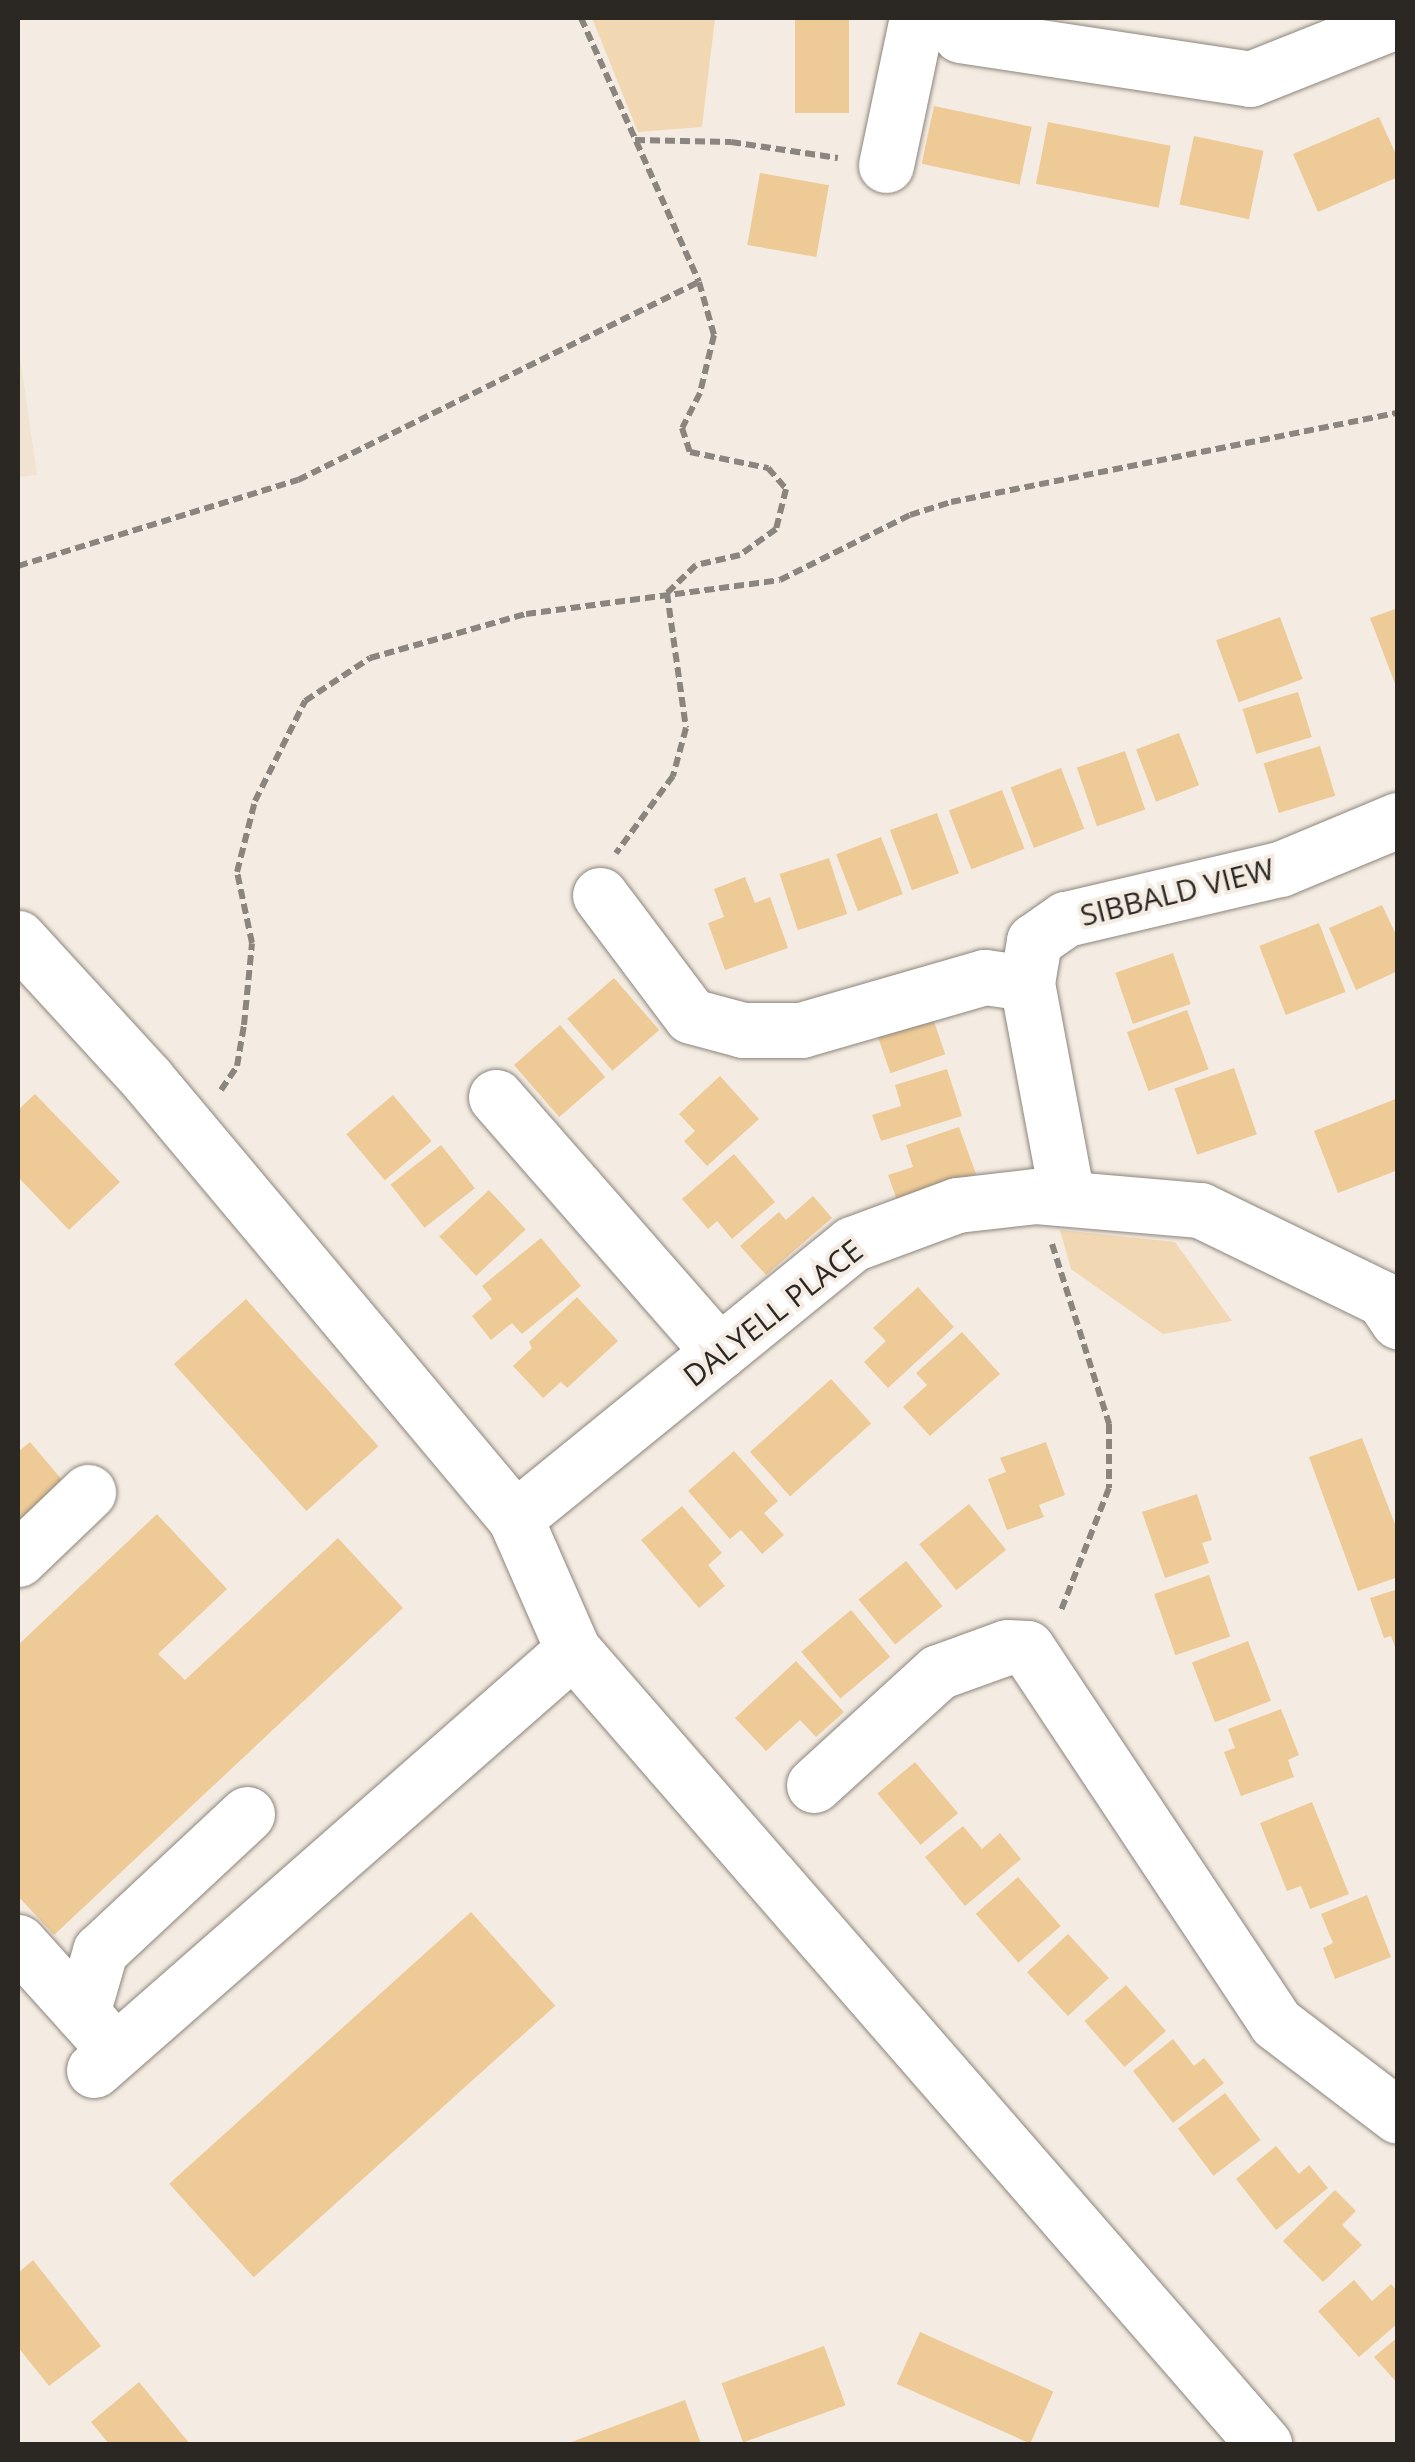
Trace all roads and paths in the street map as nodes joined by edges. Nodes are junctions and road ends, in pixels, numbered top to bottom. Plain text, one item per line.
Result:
1 (580, 18) edge
2 (1398, 20) edge
3 (938, 26) edge
4 (636, 140) junction
5 (886, 165) joint
6 (699, 282) junction
7 (1398, 413) edge
8 (18, 566) edge
9 (667, 594) junction
10 (1398, 820) edge
11 (600, 894) joint
12 (25, 960) edge
13 (1027, 983) junction
14 (496, 1097) dead end
15 (215, 1098) dead end
16 (1052, 1197) junction
17 (1398, 1321) edge
18 (719, 1352) junction
19 (88, 1492) dead end
20 (515, 1518) junction
21 (18, 1559) edge
22 (573, 1650) junction
23 (1033, 1657) junction
24 (814, 1785) dead end
25 (247, 1814) dead end
26 (18, 1942) edge
27 (97, 2044) junction
28 (1398, 2116) edge
29 (1264, 2444) edge

1 - 4 path
2 - 3 street
3 - 5 street
4 - 5 path
4 - 6 path
6 - 8 path
6 - 9 path
7 - 9 path
9 - 11 path
9 - 15 path
10 - 13 street, SIBBALD VIEW
11 - 13 street
12 - 20 street
13 - 16 street, SIBBALD VIEW
14 - 18 street
16 - 17 street, DALYELL PLACE
16 - 18 street, DALYELL PLACE
16 - 23 path
18 - 20 street, DALYELL PLACE
19 - 21 street
20 - 22 street
22 - 27 street
22 - 29 street
23 - 24 street
23 - 28 street
25 - 27 street
26 - 27 street

